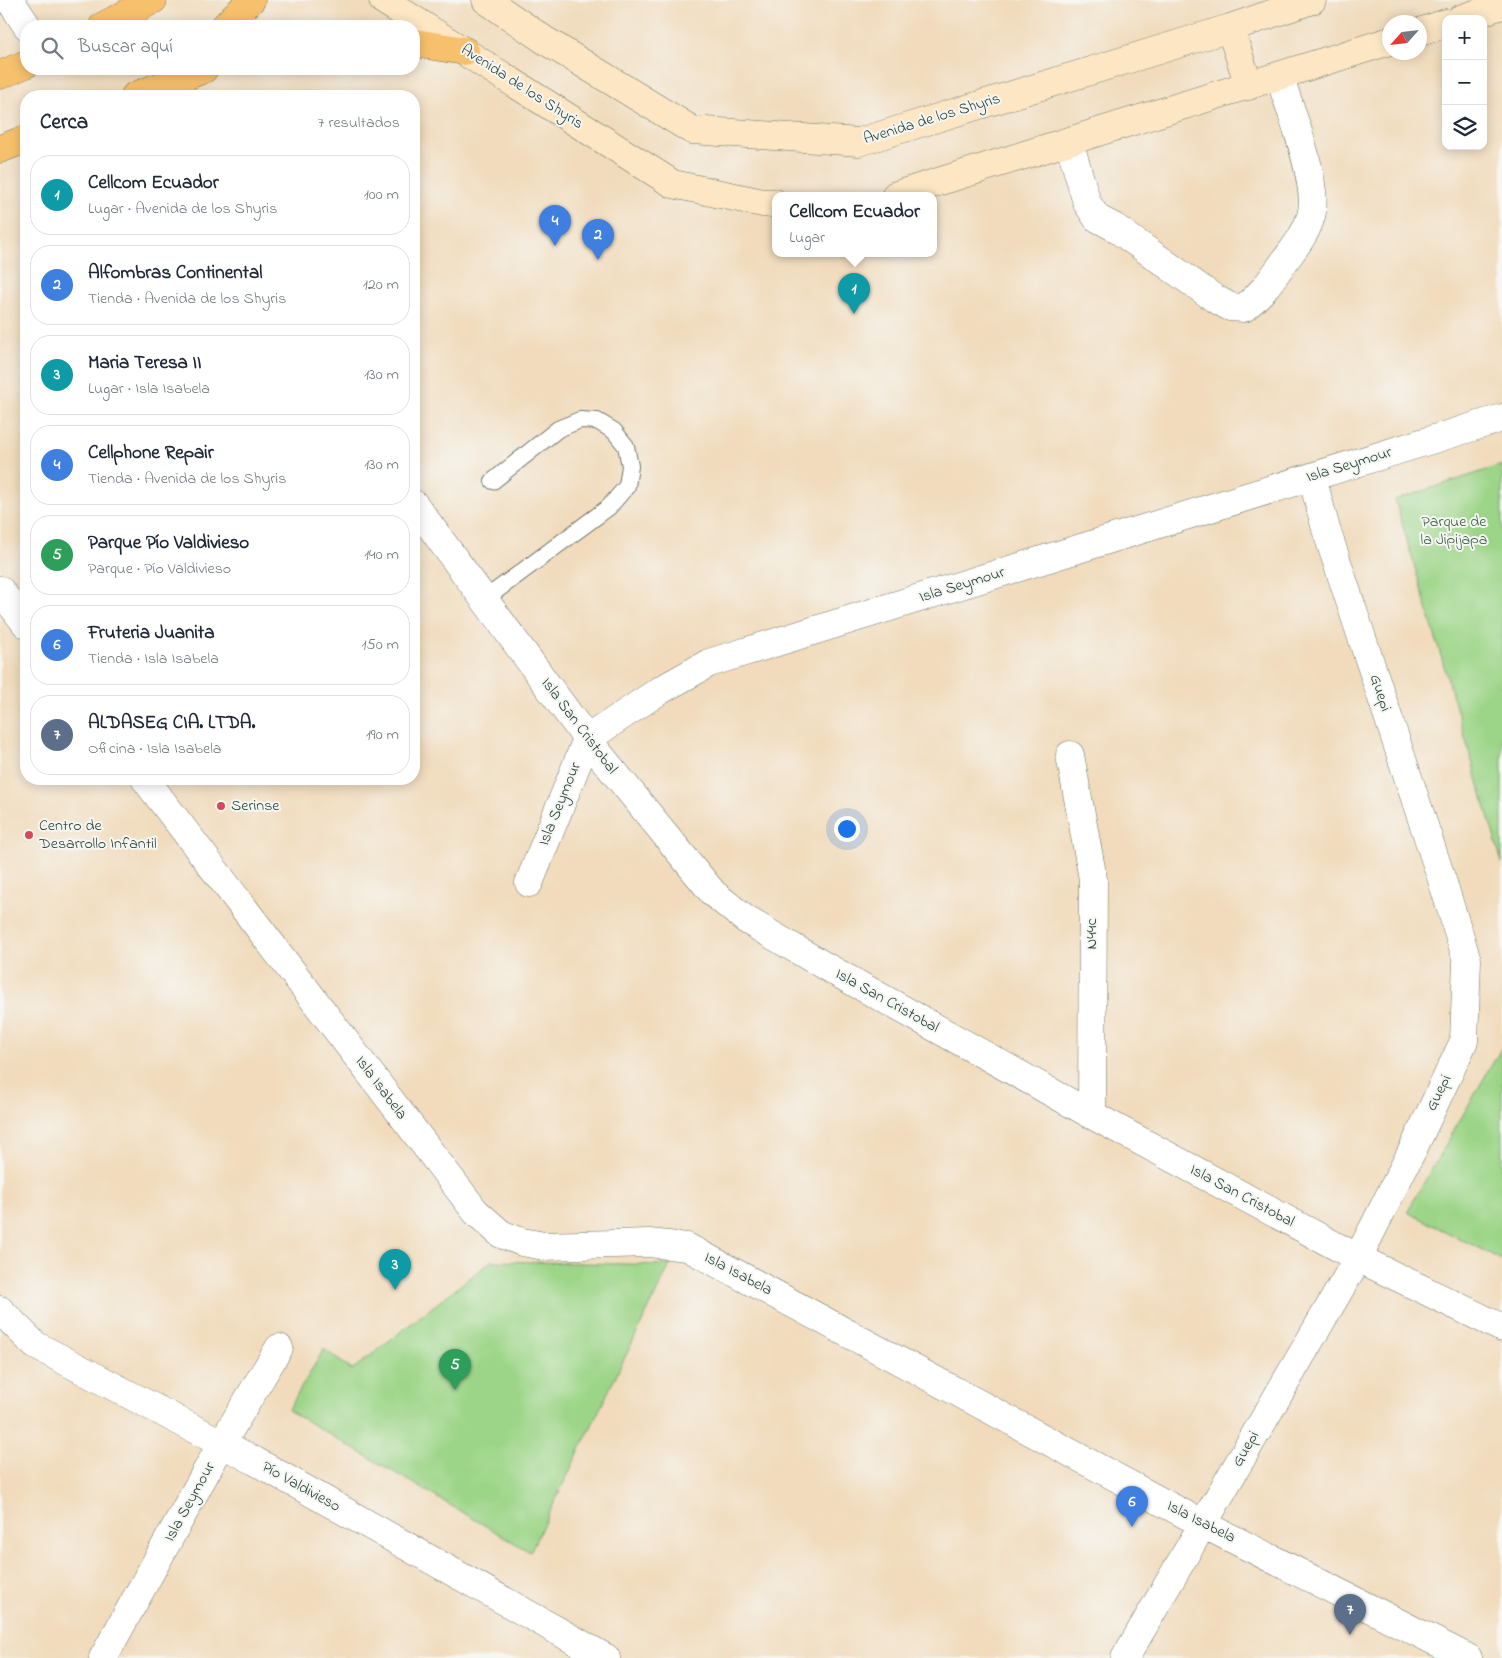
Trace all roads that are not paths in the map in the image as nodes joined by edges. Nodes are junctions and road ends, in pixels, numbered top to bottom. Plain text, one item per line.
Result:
1 (10, 0) edge
2 (153, 0) edge
3 (251, 0) edge
4 (383, 0) edge
5 (486, 0) edge
6 (1312, 0) edge
7 (1502, 6) edge
8 (1473, 15) edge
9 (23, 20) edge
10 (115, 20) edge
11 (231, 20) edge
12 (415, 20) edge
13 (420, 23) edge
14 (1442, 24) edge
15 (1230, 28) junction
16 (1427, 30) edge
17 (420, 44) edge
18 (1382, 44) edge
19 (465, 51) junction
20 (20, 67) edge
21 (0, 75) edge
22 (177, 76) edge
23 (1279, 76) junction
24 (1249, 86) junction
25 (148, 90) edge
26 (20, 141) edge
27 (1070, 141) junction
28 (0, 149) edge
29 (906, 192) edge
30 (772, 203) edge
31 (1502, 418) edge
32 (1312, 477) junction
33 (493, 481) dead end
34 (420, 512) edge
35 (0, 590) edge
36 (485, 599) junction
37 (20, 616) edge
38 (586, 738) junction
39 (1070, 755) dead end
40 (150, 785) edge
41 (529, 883) dead end
42 (1092, 1115) junction
43 (1358, 1258) junction
44 (0, 1310) edge
45 (1502, 1328) edge
46 (279, 1348) dead end
47 (222, 1444) junction
48 (1203, 1524) junction
49 (103, 1658) edge
50 (606, 1658) edge
51 (1125, 1658) edge
52 (1468, 1658) edge

1 - 9 street
2 - 10 main road
3 - 11 main road
4 - 12 main road, Avenida de los Shyris
5 - 15 main road, Avenida de los Shyris
6 - 15 main road, Avenida de los Shyris
7 - 8 main road
13 - 19 main road, Avenida de los Shyris
14 - 16 main road
15 - 24 main road
17 - 19 main road
18 - 23 main road
19 - 30 main road, Avenida de los Shyris
20 - 21 main road
22 - 25 main road
23 - 24 main road
23 - 27 street
24 - 27 main road
26 - 28 main road
27 - 29 main road
31 - 32 street, Isla Seymour
32 - 38 street, Isla Seymour
32 - 43 street, Guepi
33 - 36 lane
34 - 36 street, Isla San Cristobal
35 - 37 street
36 - 38 street, Isla San Cristobal
38 - 41 street, Isla Seymour
38 - 42 street, Isla San Cristobal
39 - 42 street, N44c
40 - 48 street, Isla Isabela
42 - 43 street, Isla San Cristobal
43 - 45 street, Isla San Cristobal
43 - 48 street, Guepi
44 - 47 street, Pío Valdivieso
46 - 47 street, Isla Seymour
47 - 49 street, Isla Seymour
47 - 50 street, Pío Valdivieso
48 - 51 street, Guepi
48 - 52 street, Isla Isabela

